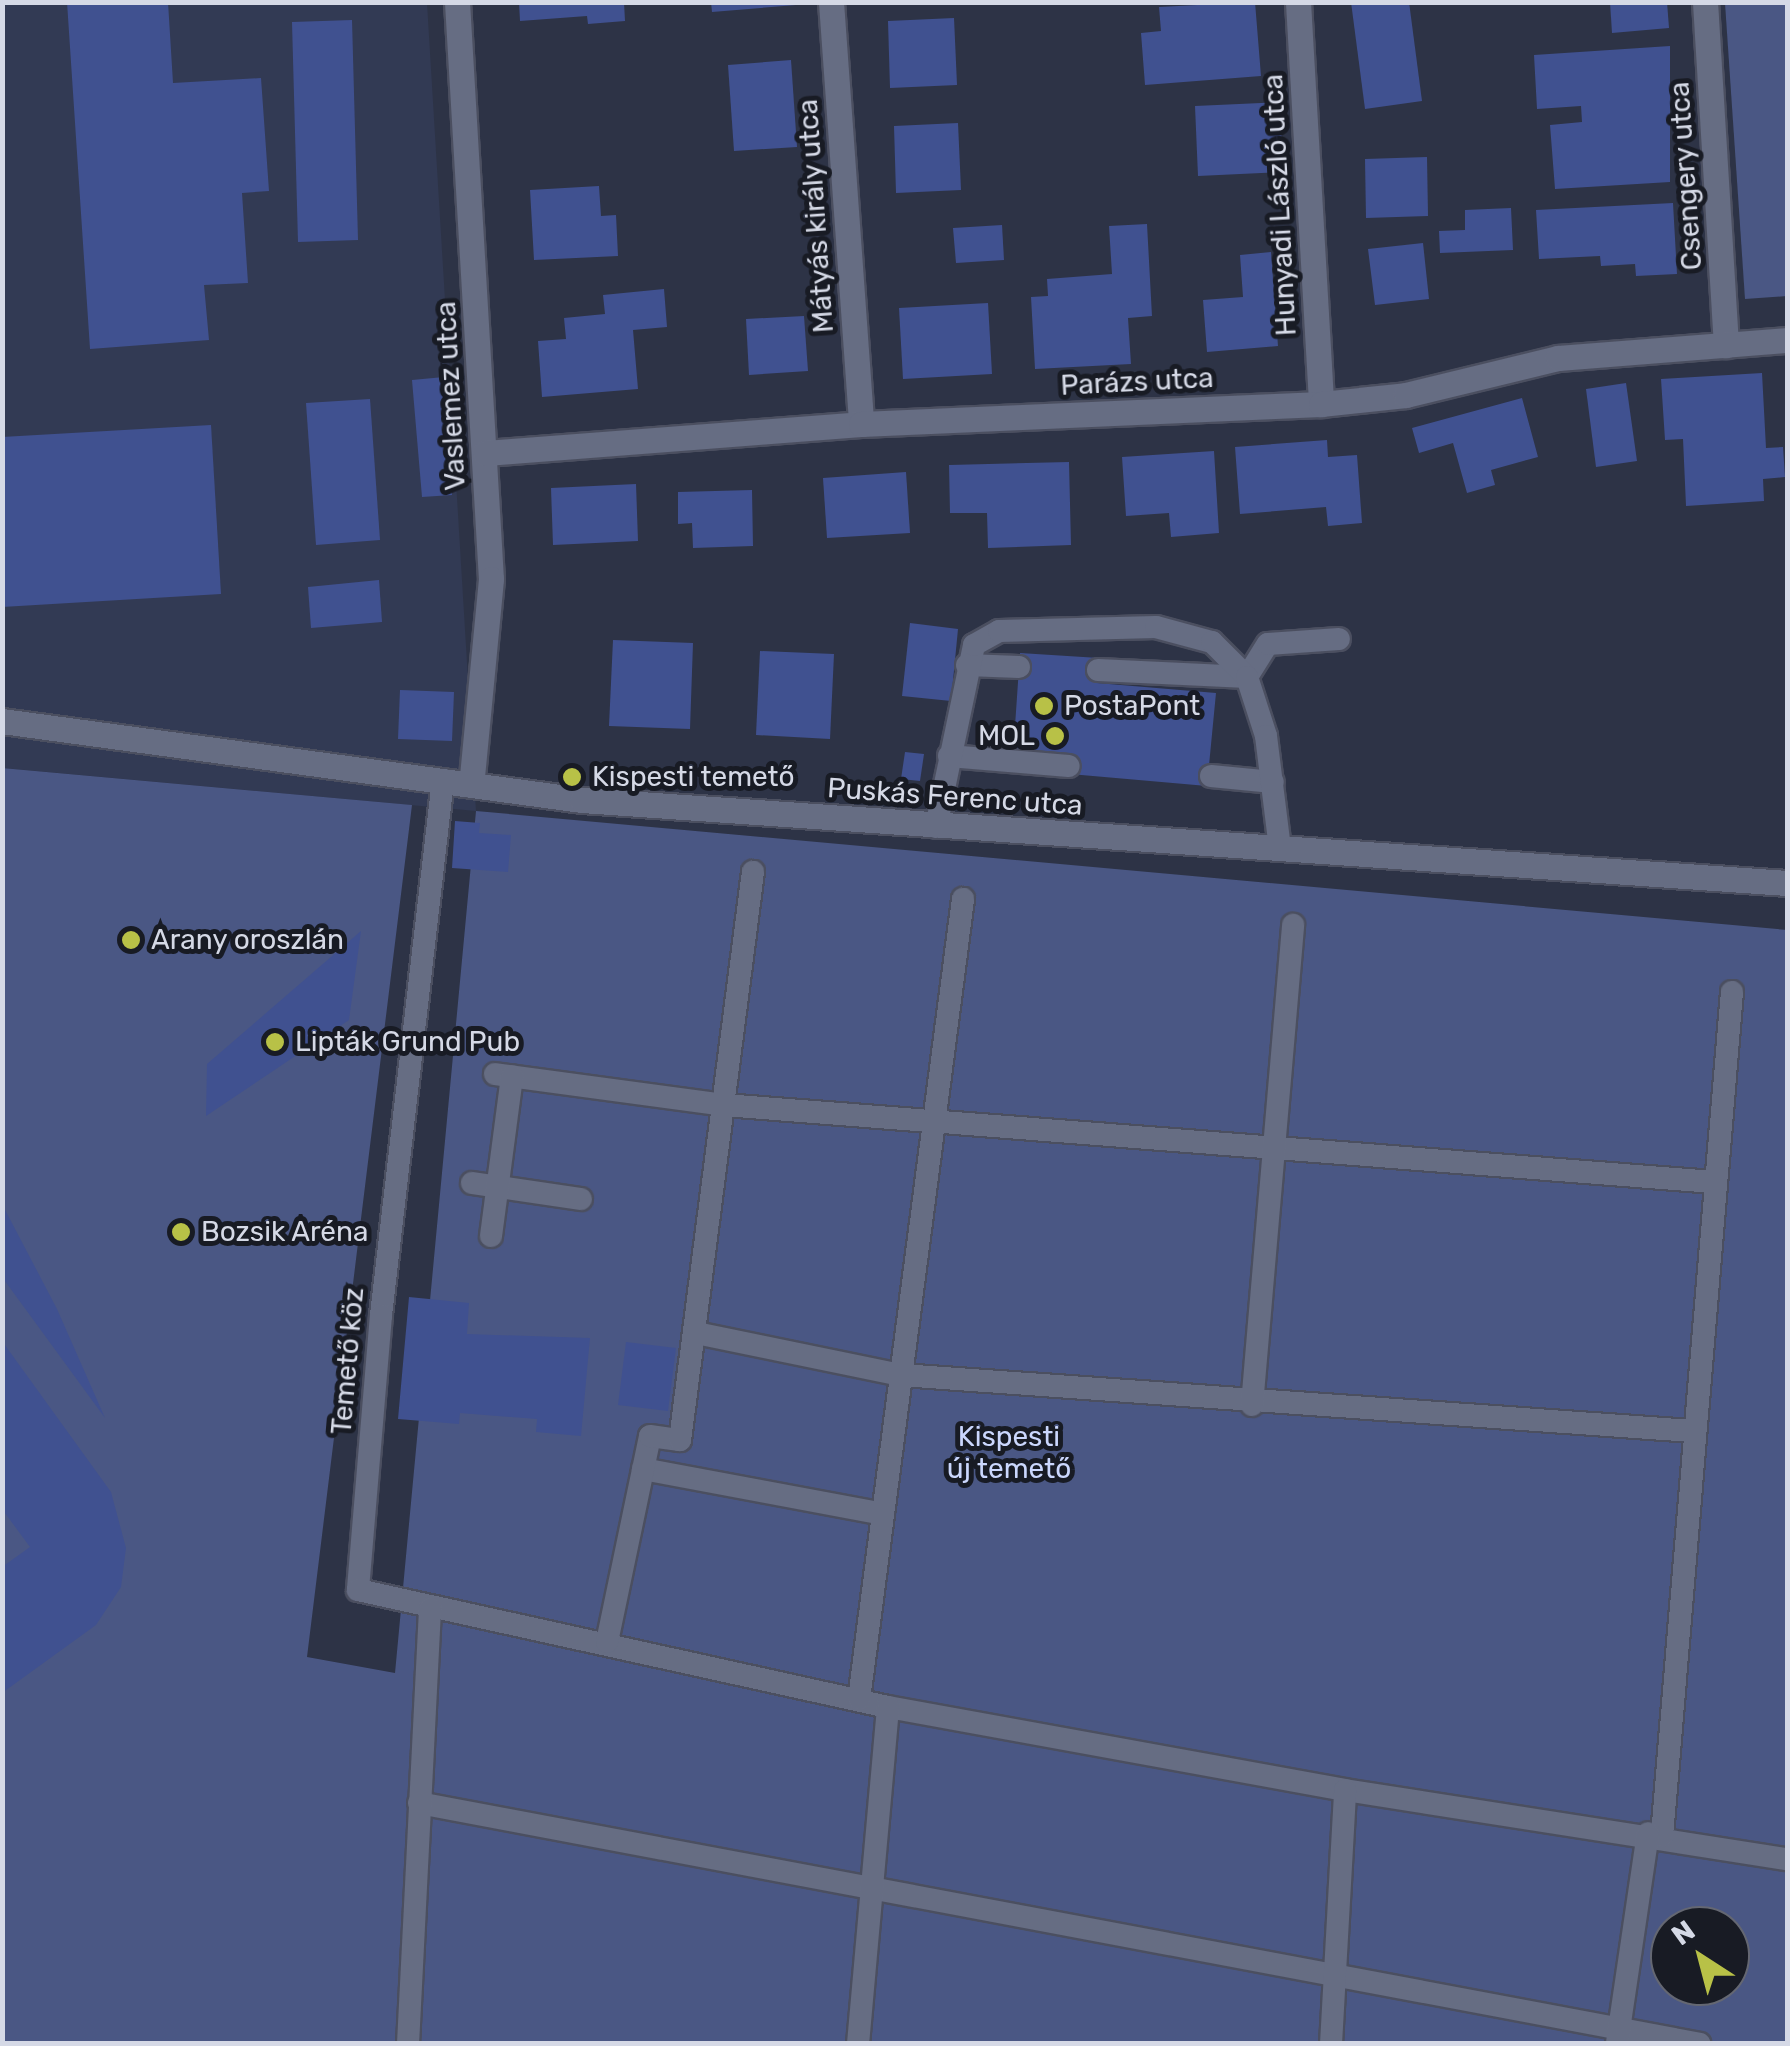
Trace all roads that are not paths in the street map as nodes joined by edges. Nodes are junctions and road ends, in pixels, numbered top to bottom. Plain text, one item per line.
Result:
1 (457, 2) edge
2 (831, 2) edge
3 (1298, 2) edge
4 (1705, 2) edge
5 (1788, 340) edge
6 (1726, 345) junction
7 (1322, 404) junction
8 (861, 424) junction
9 (485, 453) junction
10 (1339, 640) dead end
11 (968, 665) junction
12 (1019, 667) dead end
13 (1098, 670) dead end
14 (1247, 677) junction
15 (2, 721) edge
16 (949, 756) junction
17 (1070, 766) dead end
18 (1211, 776) dead end
19 (443, 780) junction
20 (1273, 782) junction
21 (471, 786) junction
22 (936, 827) junction
23 (1280, 849) junction
24 (752, 872) dead end
25 (1788, 883) edge
26 (963, 900) dead end
27 (1292, 925) dead end
28 (1732, 992) dead end
29 (724, 1105) junction
30 (934, 1121) junction
31 (1278, 1146) junction
32 (1713, 1182) junction
33 (472, 1183) dead end
34 (498, 1186) junction
35 (581, 1199) dead end
36 (491, 1236) dead end
37 (696, 1333) junction
38 (901, 1375) junction
39 (1252, 1404) junction
40 (1691, 1431) junction
41 (642, 1470) junction
42 (883, 1514) junction
43 (430, 1609) junction
44 (608, 1642) junction
45 (859, 1700) junction
46 (888, 1708) junction
47 (1345, 1790) junction
48 (420, 1803) junction
49 (1655, 1835) junction
50 (1788, 1859) edge
51 (872, 1888) junction
52 (1336, 1975) junction
53 (1618, 2036) edge
54 (408, 2044) edge
55 (858, 2044) edge
56 (1331, 2044) edge
57 (1700, 2044) edge

1 - 9 street, Vaslemez utca
2 - 8 street, Mátyás király utca
3 - 7 street, Hunyadi László utca
4 - 6 street, Csengery utca
5 - 6 street, Parázs utca
6 - 7 street, Parázs utca
7 - 8 street, Parázs utca
8 - 9 street, Parázs utca
9 - 21 street, Vaslemez utca
10 - 14 lane
11 - 12 lane
11 - 14 lane
11 - 16 lane
13 - 14 lane
14 - 20 lane
15 - 19 street, Puskás Ferenc utca
16 - 17 lane
16 - 22 lane
18 - 20 lane
19 - 21 street, Puskás Ferenc utca
19 - 43 lane, Temető köz
20 - 23 lane
21 - 22 street, Puskás Ferenc utca
22 - 23 street, Puskás Ferenc utca
23 - 25 street, Puskás Ferenc utca
24 - 29 lane
26 - 30 lane
27 - 31 lane
28 - 32 lane
29 - 30 lane
29 - 34 lane
29 - 37 lane
30 - 31 lane
30 - 38 lane
31 - 32 lane
31 - 39 lane
32 - 40 lane
33 - 34 lane
34 - 35 lane
34 - 36 lane
37 - 38 lane
37 - 41 lane
38 - 39 lane
38 - 42 lane
39 - 40 lane
40 - 49 lane
41 - 42 lane
41 - 44 lane
42 - 45 lane
43 - 44 lane
43 - 48 lane
44 - 45 lane
45 - 46 lane
46 - 47 lane
46 - 51 lane
47 - 49 lane
47 - 52 lane
48 - 51 lane
48 - 54 lane
49 - 50 lane
49 - 53 lane
51 - 52 lane
51 - 55 lane
52 - 53 lane
52 - 56 lane
53 - 57 lane

